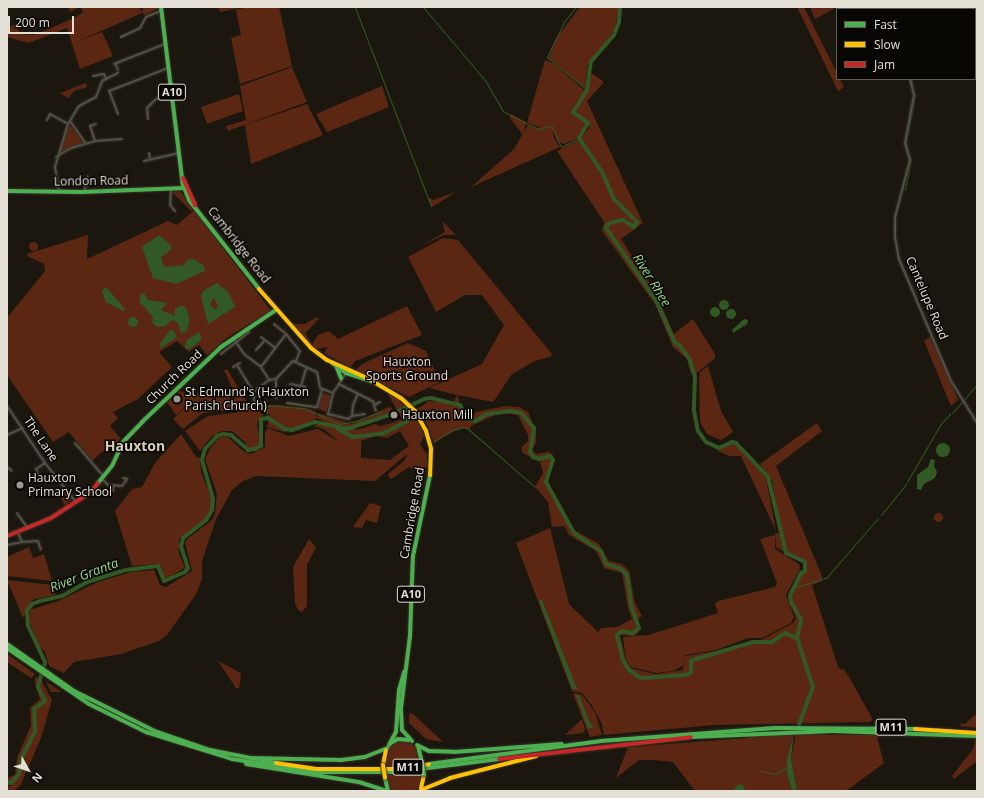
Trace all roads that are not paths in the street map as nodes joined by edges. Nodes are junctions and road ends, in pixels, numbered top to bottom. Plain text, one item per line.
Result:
1 (161, 9) edge
2 (121, 36) dead end
3 (166, 44) junction
4 (169, 67) junction
5 (118, 70) dead end
6 (118, 73) dead end
7 (93, 76) dead end
8 (106, 79) junction
9 (910, 80) edge
10 (173, 97) junction
11 (118, 114) dead end
12 (148, 119) dead end
13 (47, 120) dead end
14 (70, 121) junction
15 (68, 124) junction
16 (96, 124) dead end
17 (122, 139) dead end
18 (95, 141) junction
19 (86, 144) junction
20 (149, 153) dead end
21 (181, 153) junction
22 (56, 157) junction
23 (150, 158) junction
24 (144, 161) dead end
25 (88, 176) dead end
26 (184, 186) junction
27 (173, 187) junction
28 (7, 190) edge
29 (59, 192) junction
30 (84, 192) junction
31 (175, 211) dead end
32 (276, 310) junction
33 (274, 324) dead end
34 (249, 332) dead end
35 (286, 334) junction
36 (261, 337) dead end
37 (233, 338) junction
38 (265, 340) junction
39 (236, 344) junction
40 (275, 348) junction
41 (256, 350) dead end
42 (221, 354) dead end
43 (296, 361) junction
44 (240, 363) dead end
45 (332, 363) junction
46 (237, 365) junction
47 (233, 367) dead end
48 (261, 367) junction
49 (306, 368) junction
50 (337, 368) junction
51 (346, 370) junction
52 (276, 379) junction
53 (341, 379) junction
54 (269, 380) junction
55 (290, 384) dead end
56 (339, 384) junction
57 (301, 386) junction
58 (306, 387) dead end
59 (322, 390) junction
60 (253, 392) junction
61 (333, 393) junction
62 (358, 394) junction
63 (276, 398) dead end
64 (266, 401) dead end
65 (380, 402) dead end
66 (287, 403) dead end
67 (374, 405) junction
68 (7, 406) edge
69 (376, 411) dead end
70 (365, 414) dead end
71 (352, 416) junction
72 (977, 423) edge
73 (22, 428) junction
74 (7, 435) edge
75 (75, 443) dead end
76 (45, 463) junction
77 (7, 466) edge
78 (32, 468) dead end
79 (36, 469) junction
80 (12, 471) dead end
81 (33, 477) dead end
82 (103, 478) junction
83 (123, 478) dead end
84 (113, 486) junction
85 (113, 491) dead end
86 (75, 501) junction
87 (17, 513) dead end
88 (28, 529) junction
89 (18, 533) junction
90 (7, 536) edge
91 (7, 542) edge
92 (22, 542) junction
93 (8, 545) edge
94 (41, 550) dead end
95 (7, 644) edge
96 (7, 648) edge
97 (38, 669) junction
98 (405, 670) junction
99 (48, 676) junction
100 (789, 729) junction
101 (805, 729) junction
102 (977, 733) edge
103 (977, 736) edge
104 (412, 741) junction
105 (417, 745) junction
106 (573, 745) junction
107 (388, 746) junction
108 (556, 751) junction
109 (243, 758) junction
110 (232, 759) junction
111 (420, 790) edge
112 (388, 791) edge

1 - 2 street
1 - 3 main road, A10
3 - 4 main road, A10
3 - 5 street
4 - 10 main road, A10
4 - 11 street
6 - 8 street
7 - 8 street
8 - 14 street
9 - 72 street, Cantelupe Road
10 - 12 street
10 - 21 main road, A10
13 - 15 street
14 - 15 street
14 - 19 street
15 - 22 street
16 - 18 street
17 - 18 street
18 - 19 street
19 - 22 street
20 - 23 street
21 - 23 street
21 - 26 main road, A10
22 - 29 street
23 - 24 street
25 - 30 street
26 - 27 main road, London Road
26 - 32 main road, Cambridge Road / A10
27 - 30 main road, London Road
27 - 31 street
28 - 29 main road, London Road
29 - 30 main road, London Road
32 - 37 main road, Church Road
32 - 45 main road, Cambridge Road / A10
33 - 35 street
34 - 39 street
35 - 40 street
35 - 43 street
36 - 38 street
37 - 39 street
37 - 82 main road, Church Road
38 - 40 street
38 - 41 street
39 - 42 street
39 - 48 street
40 - 48 street
43 - 49 street
43 - 52 street
44 - 46 street
45 - 50 main road, Cambridge Road / A10
45 - 51 main road, Cambridge Road / A10
46 - 47 street
46 - 60 street
48 - 54 street
49 - 57 street
49 - 59 street
50 - 51 main road, Cambridge Road / A10
50 - 53 main road
51 - 53 street
51 - 98 main road, Cambridge Road / A10
52 - 54 street
52 - 63 street
53 - 56 street
54 - 60 street
55 - 57 street
56 - 61 street
56 - 62 street
57 - 58 street
59 - 61 street
59 - 66 street
60 - 64 street
61 - 71 street
62 - 67 street
62 - 71 street
65 - 67 street
67 - 69 street
68 - 73 street, The Lane
70 - 71 street
73 - 74 street
73 - 76 street, The Lane
75 - 82 street
76 - 79 street
76 - 86 street, The Lane
77 - 80 street
78 - 79 street
79 - 81 street
82 - 84 street
82 - 86 main road, Church Road
83 - 84 street
84 - 85 street
86 - 88 main road, Church Road
87 - 88 street
88 - 89 main road, Church Road
89 - 90 main road, Church Road
89 - 92 street
91 - 93 street
92 - 93 street
92 - 94 street
95 - 97 main road, M11
96 - 97 main road, M11
97 - 99 main road, M11
98 - 104 main road, Cambridge Road / A10
98 - 107 main road, Cambridge Road / A10
99 - 109 main road, M11
99 - 110 main road, M11
100 - 101 main road, M11
100 - 106 main road, M11
100 - 108 main road, M11
101 - 102 main road, M11
101 - 103 main road, M11
104 - 105 main road, Cambridge Road
104 - 107 main road
105 - 106 main road, M11
105 - 111 main road, bridge
106 - 109 main road, M11
107 - 109 main road, M11
107 - 112 main road, Cambridge Road, bridge
108 - 110 main road, M11
108 - 111 main road, M11
110 - 112 main road, M11

